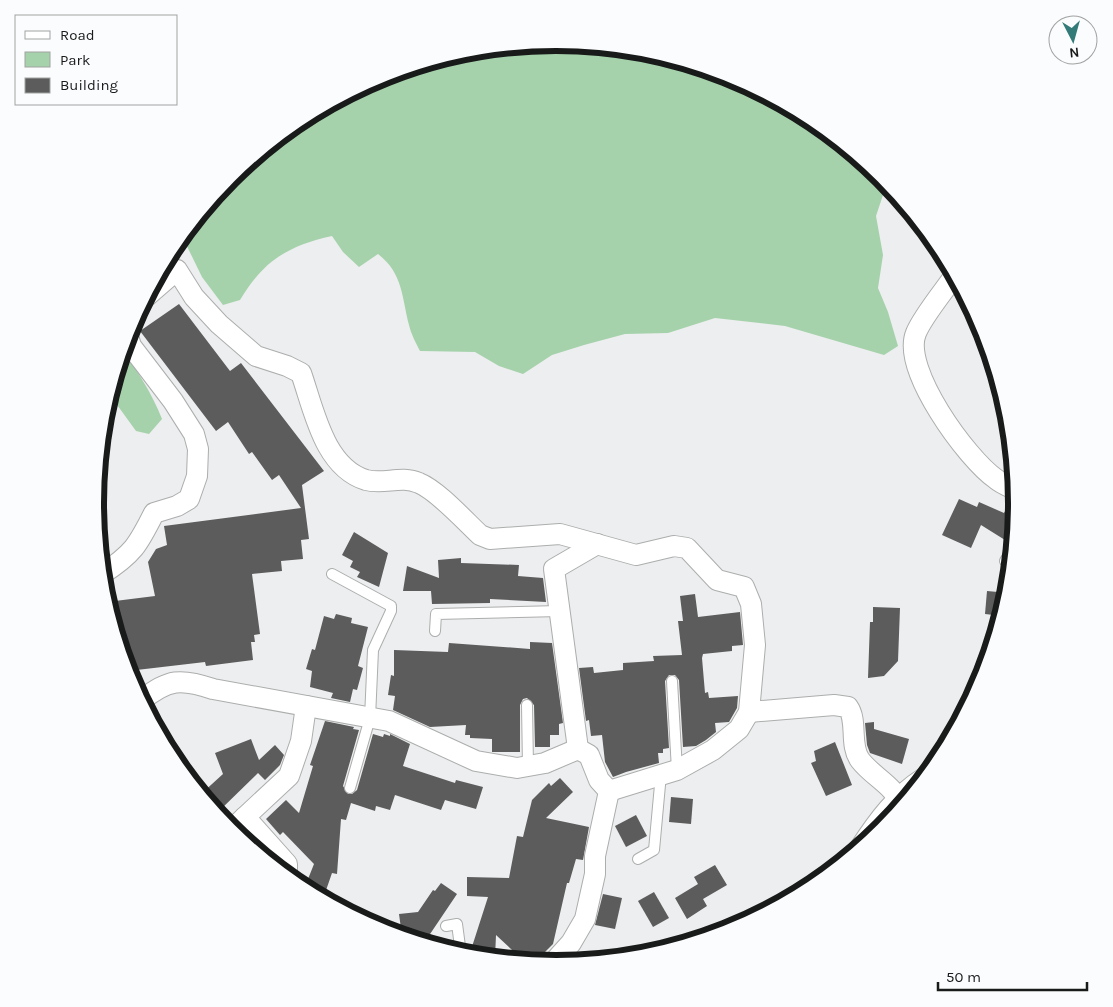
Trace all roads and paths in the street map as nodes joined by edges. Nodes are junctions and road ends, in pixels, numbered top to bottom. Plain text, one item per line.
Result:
1 (950, 281) edge
2 (159, 288) edge
3 (132, 347) edge
4 (1008, 486) edge
5 (597, 544) junction
6 (109, 570) edge
7 (332, 574) dead end
8 (560, 611) junction
9 (435, 631) dead end
10 (672, 681) dead end
11 (148, 696) edge
12 (527, 705) dead end
13 (306, 706) junction
14 (749, 712) junction
15 (370, 718) junction
16 (578, 749) junction
17 (528, 767) junction
18 (669, 772) junction
19 (350, 788) dead end
20 (608, 791) junction
21 (899, 800) edge
22 (889, 810) edge
23 (238, 824) edge
24 (875, 824) edge
25 (638, 858) dead end
26 (287, 866) edge
27 (446, 926) dead end
28 (459, 945) edge
29 (559, 956) edge

1 - 4 street
2 - 5 street
3 - 6 street
5 - 8 street
5 - 14 street
7 - 15 lane
8 - 9 lane
8 - 16 street
10 - 18 lane
11 - 13 street
12 - 17 lane
13 - 15 street
13 - 23 street
14 - 18 street
14 - 21 street
15 - 17 street
15 - 19 lane
16 - 17 street
16 - 20 street
18 - 20 street
18 - 25 lane
20 - 29 street
22 - 24 street
23 - 26 street
27 - 28 lane

